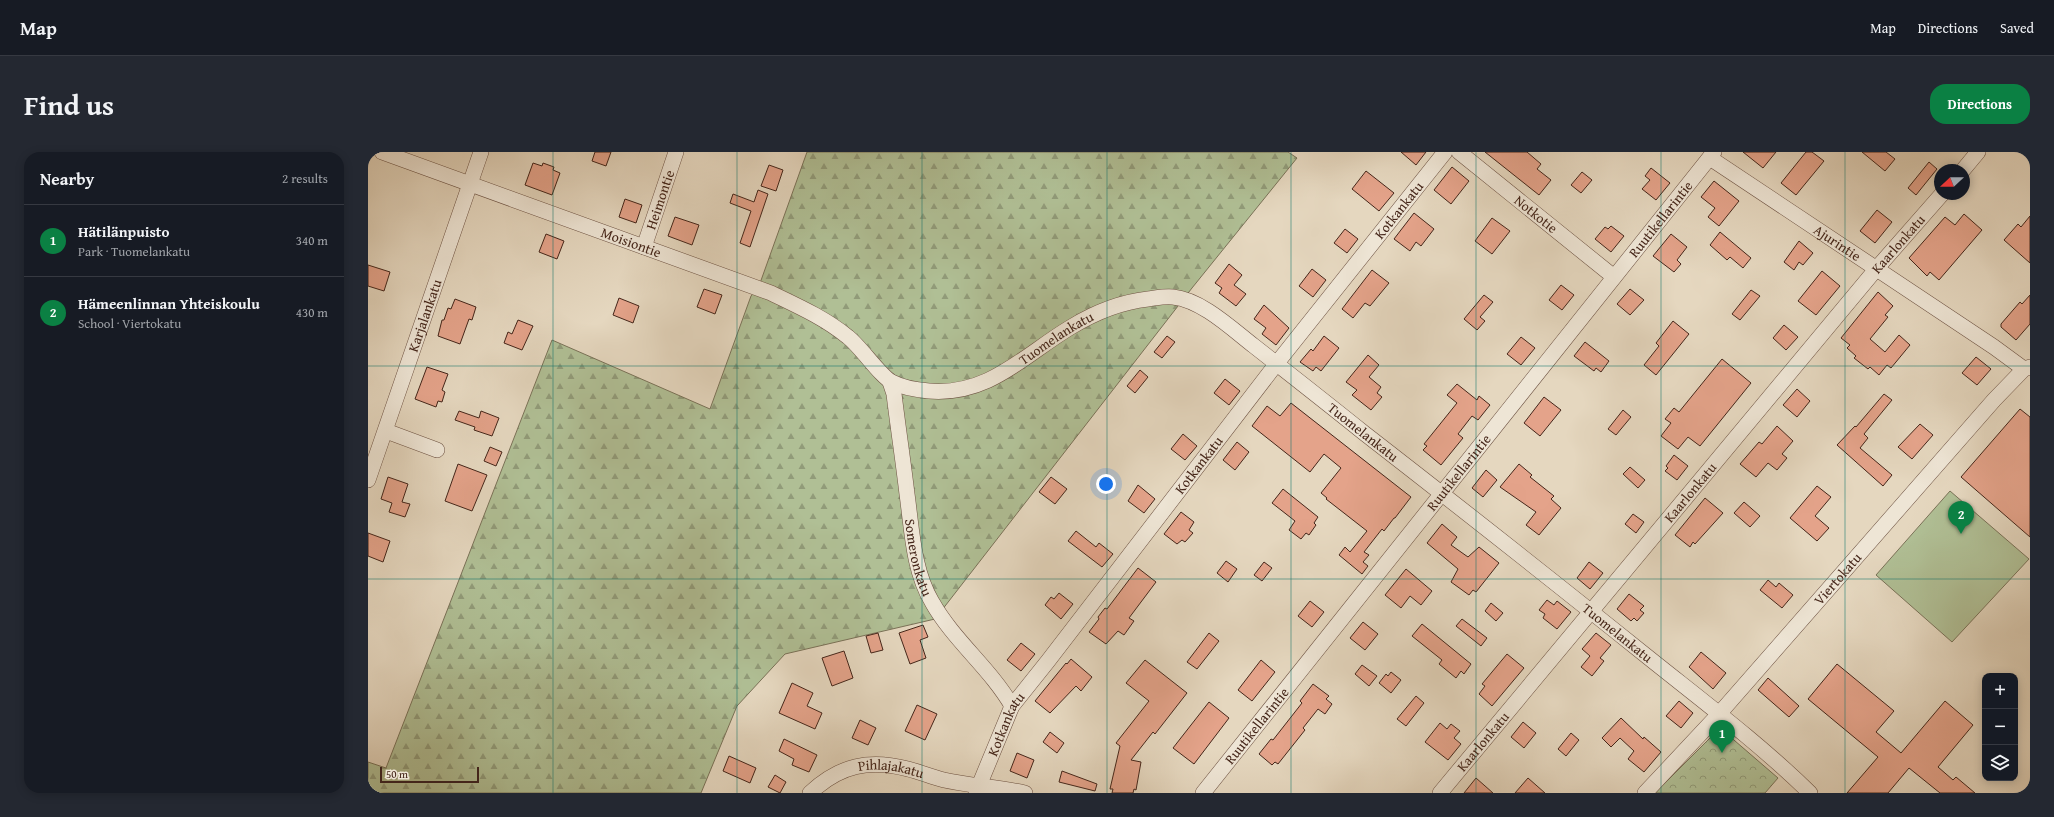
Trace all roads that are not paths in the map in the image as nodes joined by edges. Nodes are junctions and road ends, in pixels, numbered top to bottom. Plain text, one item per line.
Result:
1 (382, 152) edge
2 (481, 152) edge
3 (676, 152) edge
4 (1445, 152) edge
5 (1459, 152) edge
6 (1978, 152) edge
7 (1712, 155) edge
8 (1967, 164) edge
9 (470, 183) junction
10 (1937, 200) edge
11 (644, 247) junction
12 (1877, 268) junction
13 (1614, 277) junction
14 (1276, 363) junction
15 (2027, 368) edge
16 (890, 382) junction
17 (386, 431) junction
18 (437, 450) dead end
19 (368, 480) edge
20 (1442, 494) junction
21 (1592, 612) junction
22 (1012, 706) junction
23 (1719, 714) junction
24 (978, 790) edge
25 (810, 793) edge
26 (1025, 793) edge
27 (1203, 793) edge
28 (1440, 793) edge
29 (1645, 793) edge
30 (1810, 793) edge

1 - 9 street, Moisiontie
2 - 9 street, Karjalankatu
3 - 11 street, Heimontie
4 - 14 street, Kotkankatu
5 - 13 street, Notkotie
6 - 8 street
7 - 12 street, Ajurintie
7 - 13 street, Ruutikellarintie
9 - 11 street, Moisiontie
9 - 17 street, Karjalankatu
10 - 12 street, Kaarlonkatu
11 - 16 street, Moisiontie
12 - 15 street, Ajurintie
12 - 21 street, Kaarlonkatu
13 - 20 street, Ruutikellarintie
14 - 16 street, Tuomelankatu
14 - 20 street, Tuomelankatu
14 - 22 street, Kotkankatu
15 - 23 street, Viertokatu
16 - 22 street, Someronkatu
17 - 18 street
17 - 19 street, Karjalankatu
20 - 21 street, Tuomelankatu
20 - 27 street, Ruutikellarintie
21 - 23 street, Tuomelankatu
21 - 28 street, Kaarlonkatu
22 - 24 street, Kotkankatu
23 - 29 street, Viertokatu
23 - 30 street, Tuomelankatu
24 - 25 street, Pihlajakatu
24 - 26 street, Pihlajakatu

